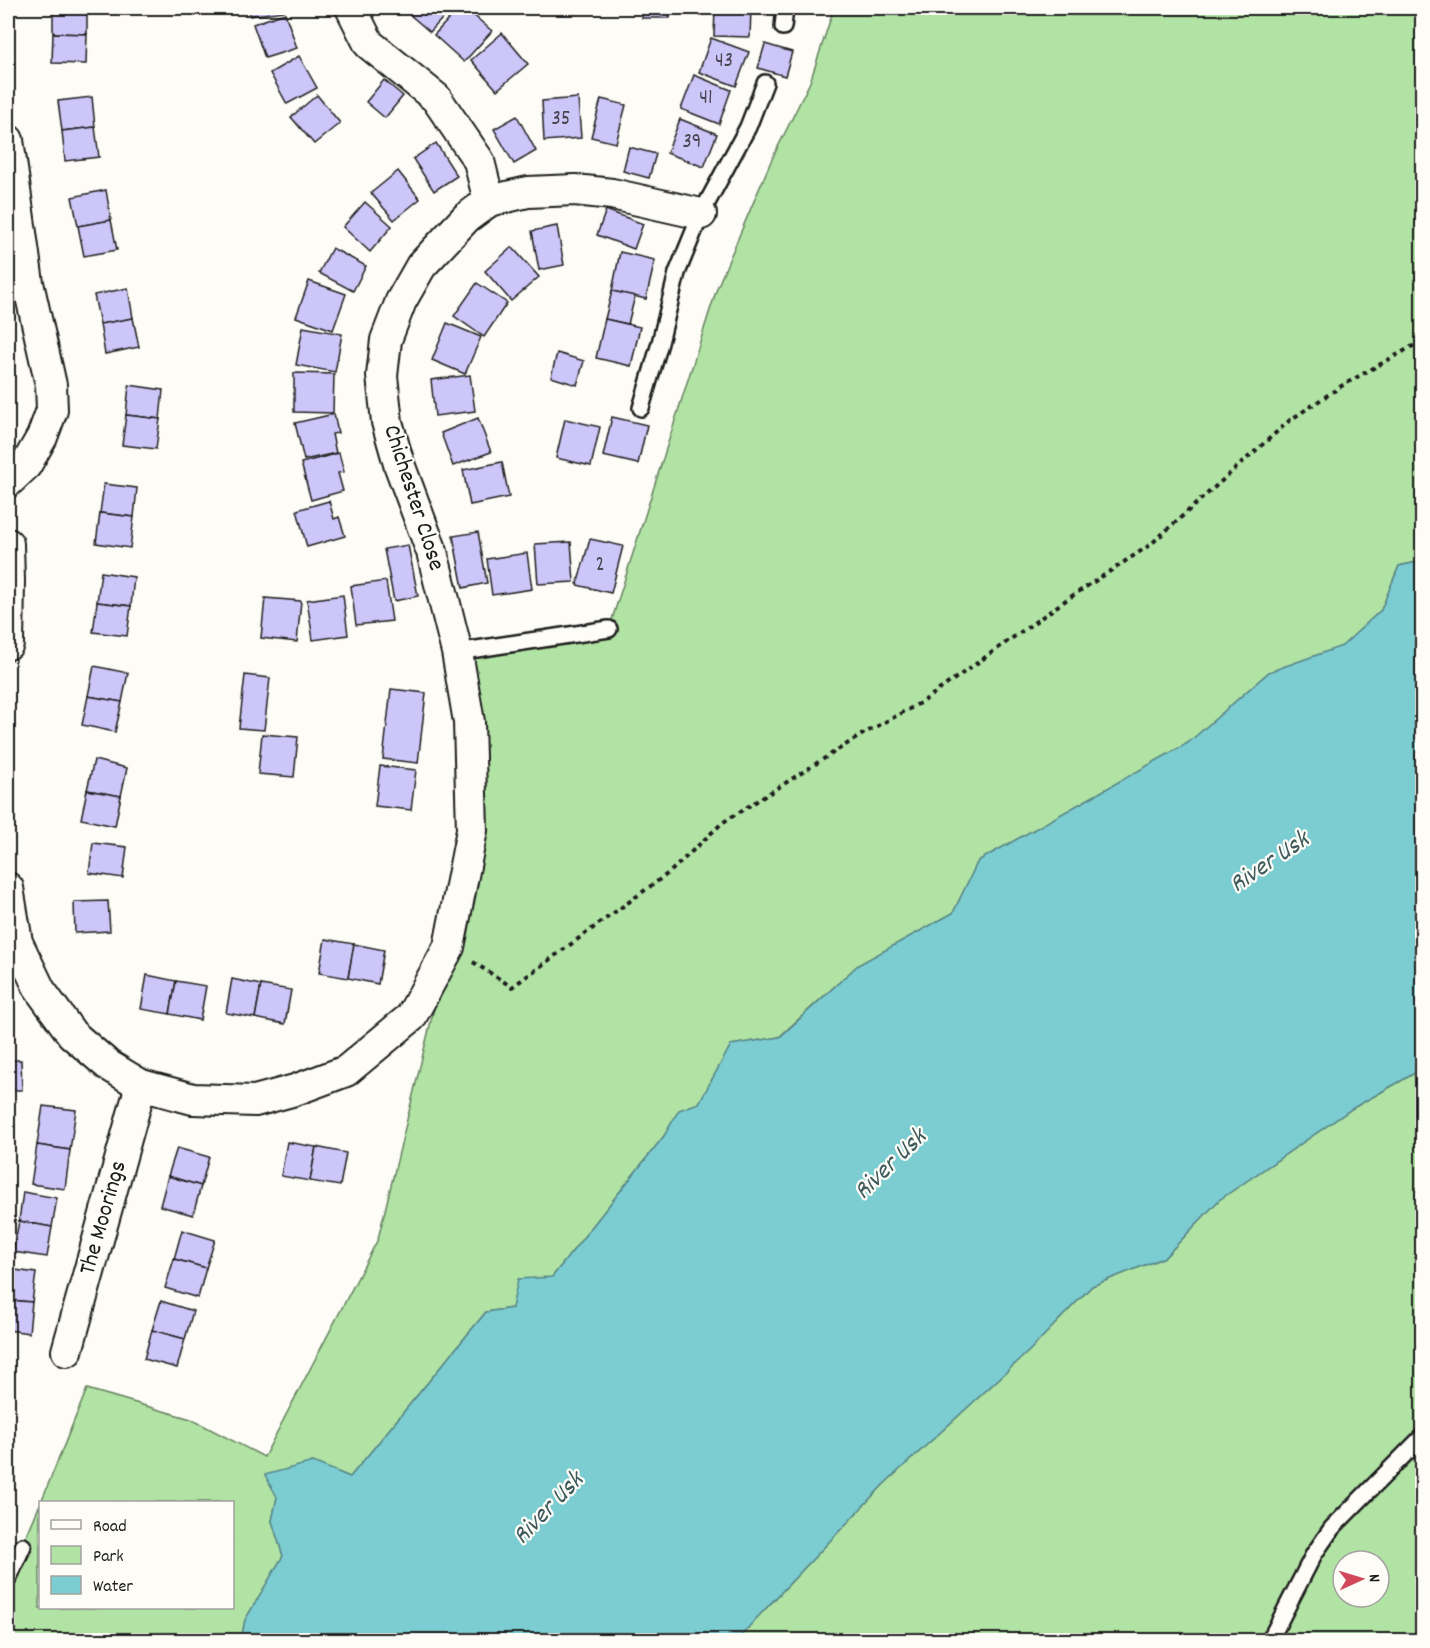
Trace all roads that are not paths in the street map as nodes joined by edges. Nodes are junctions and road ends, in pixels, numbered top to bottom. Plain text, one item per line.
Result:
1 (351, 8) edge
2 (785, 8) edge
3 (783, 27) dead end
4 (765, 83) dead end
5 (8, 140) edge
6 (489, 201) junction
7 (700, 214) junction
8 (641, 408) dead end
9 (8, 482) edge
10 (8, 544) edge
11 (609, 629) dead end
12 (8, 644) edge
13 (457, 652) junction
14 (8, 888) edge
15 (141, 1085) junction
16 (67, 1351) dead end
17 (1422, 1437) edge
18 (23, 1546) dead end
19 (8, 1579) edge
20 (1270, 1641) edge

1 - 6 street
2 - 3 lane
4 - 7 lane
5 - 9 street
6 - 7 street, Chichester Close
6 - 13 street, Chichester Close
7 - 8 lane
10 - 12 street
11 - 13 lane
13 - 15 street, Chichester Close
14 - 15 street
15 - 16 street, The Moorings
17 - 20 lane
18 - 19 lane

